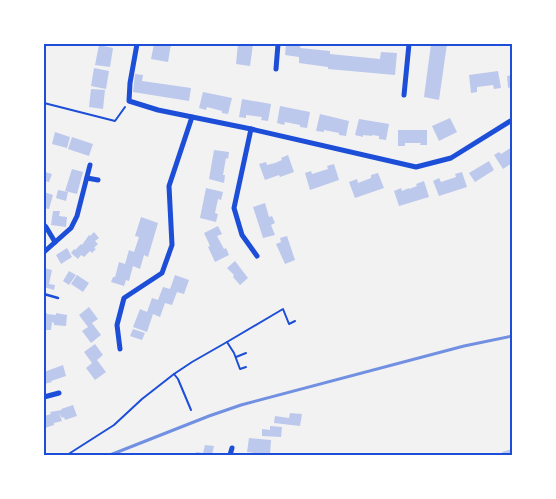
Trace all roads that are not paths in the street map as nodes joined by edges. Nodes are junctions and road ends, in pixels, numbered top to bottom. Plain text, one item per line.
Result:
1 (137, 44) edge
2 (278, 44) edge
3 (409, 44) edge
4 (276, 69) dead end
5 (404, 95) dead end
6 (192, 117) junction
7 (512, 120) edge
8 (251, 129) junction
9 (90, 165) dead end
10 (87, 178) junction
11 (98, 180) dead end
12 (44, 225) edge
13 (55, 242) junction
14 (44, 252) edge
15 (257, 256) dead end
16 (44, 294) edge
17 (58, 298) dead end
18 (120, 349) dead end
19 (58, 393) dead end
20 (44, 397) edge
21 (232, 448) dead end
22 (230, 455) edge

1 - 6 street
2 - 4 street
3 - 5 street
6 - 8 street
6 - 18 street
7 - 8 street
8 - 15 street
9 - 10 street
10 - 11 street
10 - 13 street
12 - 13 street
13 - 14 street
16 - 17 lane
19 - 20 street
21 - 22 street

